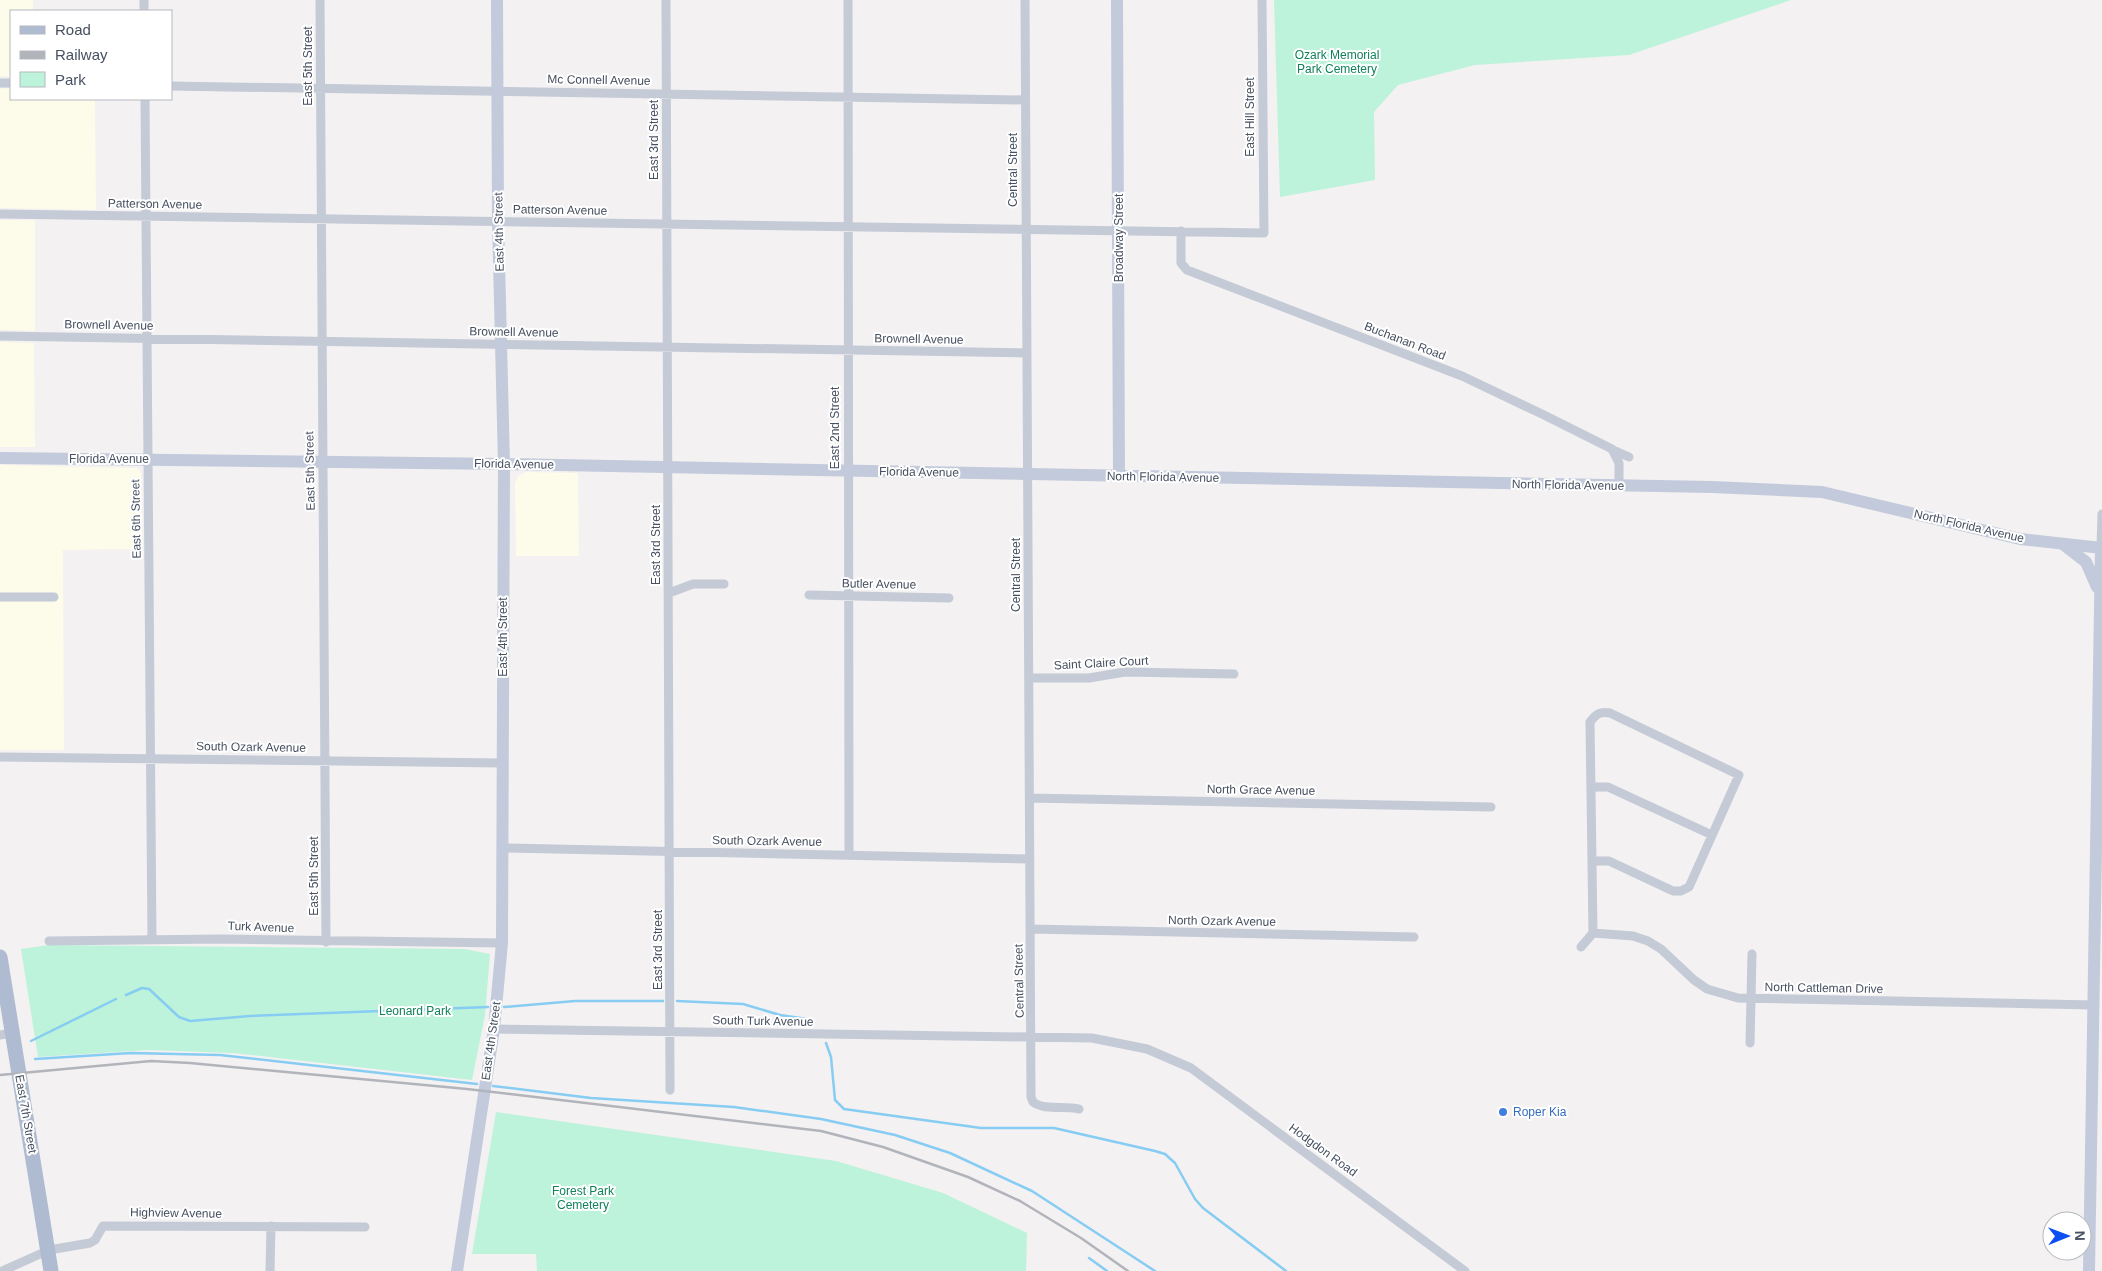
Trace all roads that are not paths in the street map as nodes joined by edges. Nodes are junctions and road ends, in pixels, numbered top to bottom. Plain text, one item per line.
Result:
1 (320, 0) edge
2 (497, 0) edge
3 (666, 0) edge
4 (848, 0) edge
5 (1025, 0) edge
6 (1117, 0) edge
7 (1262, 0) edge
8 (172, 86) edge
9 (321, 87) junction
10 (497, 90) junction
11 (666, 94) junction
12 (847, 96) junction
13 (144, 100) edge
14 (1025, 100) junction
15 (0, 214) edge
16 (146, 216) junction
17 (321, 218) junction
18 (498, 221) junction
19 (667, 226) junction
20 (847, 228) junction
21 (1119, 230) junction
22 (1026, 231) junction
23 (1181, 232) junction
24 (1264, 233) joint
25 (0, 336) edge
26 (146, 338) junction
27 (322, 342) junction
28 (501, 344) junction
29 (668, 348) junction
30 (847, 350) junction
31 (1027, 353) junction
32 (1609, 447) junction
33 (1629, 457) dead end
34 (0, 458) edge
35 (148, 459) junction
36 (323, 462) junction
37 (504, 464) junction
38 (668, 468) junction
39 (847, 471) junction
40 (1028, 474) junction
41 (1119, 476) junction
42 (1619, 486) junction
43 (2102, 514) edge
44 (2062, 544) junction
45 (2102, 548) edge
46 (724, 584) dead end
47 (669, 593) junction
48 (809, 595) dead end
49 (848, 596) junction
50 (0, 597) edge
51 (54, 597) dead end
52 (2101, 597) edge
53 (949, 598) dead end
54 (1234, 674) dead end
55 (1029, 678) junction
56 (0, 757) edge
57 (151, 758) junction
58 (326, 761) junction
59 (502, 764) junction
60 (1590, 787) junction
61 (1030, 798) junction
62 (1491, 807) dead end
63 (1712, 835) junction
64 (503, 848) junction
65 (670, 852) junction
66 (849, 855) junction
67 (1030, 859) junction
68 (1592, 861) junction
69 (1030, 929) junction
70 (1592, 933) junction
71 (1414, 937) dead end
72 (49, 940) dead end
73 (152, 940) junction
74 (326, 942) junction
75 (502, 944) junction
76 (1581, 947) dead end
77 (1752, 954) dead end
78 (0, 957) edge
79 (1751, 999) junction
80 (2094, 1004) junction
81 (494, 1030) junction
82 (670, 1032) junction
83 (6, 1034) edge
84 (1032, 1037) junction
85 (1750, 1043) dead end
86 (1162, 1054) joint
87 (670, 1090) dead end
88 (1080, 1109) dead end
89 (271, 1226) junction
90 (365, 1227) dead end
91 (49, 1250) junction
92 (2, 1271) edge
93 (51, 1271) edge
94 (270, 1271) edge
95 (457, 1271) edge
96 (1465, 1271) edge
97 (2089, 1271) edge

1 - 9 street, East 5th Street
2 - 10 street, East 4th Street
3 - 11 street, East 3rd Street
4 - 12 street, East 2nd Street
5 - 14 street, Central Street
6 - 21 street, Broadway Street
7 - 24 street, East Hill Street
8 - 9 street, Mc Connell Avenue
9 - 10 street, Mc Connell Avenue
9 - 17 street, East 5th Street
10 - 11 street, Mc Connell Avenue
10 - 18 street, East 4th Street
11 - 12 street, Mc Connell Avenue
11 - 19 street, East 3rd Street
12 - 14 street, Mc Connell Avenue
12 - 20 street, East 2nd Street
13 - 16 street, East 6th Street
14 - 22 street, Central Street
15 - 16 street, Patterson Avenue
16 - 17 street, Patterson Avenue
16 - 26 street, East 6th Street
17 - 18 street, Patterson Avenue
17 - 27 street, East 5th Street
18 - 19 street, Patterson Avenue
18 - 28 street, East 4th Street
19 - 20 street, Patterson Avenue
19 - 29 street, East 3rd Street
20 - 22 street, Patterson Avenue
20 - 30 street, East 2nd Street
21 - 22 street, Patterson Avenue
21 - 23 street, Patterson Avenue
21 - 41 street, Broadway Street
22 - 31 street, Central Street
23 - 24 street, Patterson Avenue
23 - 32 street, Buchanan Road
25 - 26 street, Brownell Avenue
26 - 27 street, Brownell Avenue
26 - 35 street, East 6th Street
27 - 28 street, Brownell Avenue
27 - 36 street, East 5th Street
28 - 29 street, Brownell Avenue
28 - 37 street, East 4th Street
29 - 30 street, Brownell Avenue
29 - 38 street, East 3rd Street
30 - 31 street, Brownell Avenue
30 - 39 street, East 2nd Street
31 - 40 street, Central Street
32 - 33 street, Buchanan Road
32 - 42 street
34 - 35 street, Florida Avenue
35 - 36 street, Florida Avenue
35 - 57 street, East 6th Street
36 - 37 street, Florida Avenue
36 - 58 street, East 5th Street
37 - 38 street, Florida Avenue
37 - 59 street, East 4th Street
38 - 39 street, Florida Avenue
38 - 47 street, East 3rd Street
39 - 40 street, Florida Avenue
39 - 49 street, East 2nd Street
40 - 41 street, North Florida Avenue
40 - 55 street, Central Street
41 - 42 street, North Florida Avenue
42 - 44 street, North Florida Avenue
43 - 45 street
44 - 45 street, North Florida Avenue
44 - 52 street
45 - 52 street
46 - 47 street
47 - 65 street, East 3rd Street
48 - 49 street, Butler Avenue
49 - 53 street, Butler Avenue
49 - 66 street, East 2nd Street
50 - 51 street
52 - 80 street
54 - 55 street, Saint Claire Court
55 - 61 street, Central Street
56 - 57 street, South Ozark Avenue
57 - 58 street, South Ozark Avenue
57 - 73 street, East 6th Street
58 - 59 street, South Ozark Avenue
58 - 74 street, East 5th Street
59 - 64 street, East 4th Street
60 - 63 street
60 - 63 street
60 - 68 street
61 - 62 street, North Grace Avenue
61 - 67 street, Central Street
63 - 68 street
64 - 65 street, South Ozark Avenue
64 - 75 street, East 4th Street
65 - 66 street, South Ozark Avenue
65 - 82 street, East 3rd Street
66 - 67 street, South Ozark Avenue
67 - 69 street, Central Street
68 - 70 street
69 - 71 street, North Ozark Avenue
69 - 84 street, Central Street
70 - 76 street
70 - 79 street, North Cattleman Drive
72 - 73 street, Turk Avenue
73 - 74 street, Turk Avenue
74 - 75 street, Turk Avenue
75 - 81 street, East 4th Street
77 - 79 street
78 - 83 main road, East 7th Street
79 - 80 street, North Cattleman Drive
79 - 85 street
80 - 97 street
81 - 82 street, South Turk Avenue
81 - 95 street, East 4th Street
82 - 84 street, South Turk Avenue
82 - 87 street, East 3rd Street
83 - 91 main road, East 7th Street
84 - 86 street, South Turk Avenue
84 - 88 street, Central Street
86 - 96 street, Hodgdon Road
89 - 90 street, Highview Avenue
89 - 91 street, Highview Avenue
89 - 94 street
91 - 92 street, Highview Avenue
91 - 93 main road, East 7th Street

